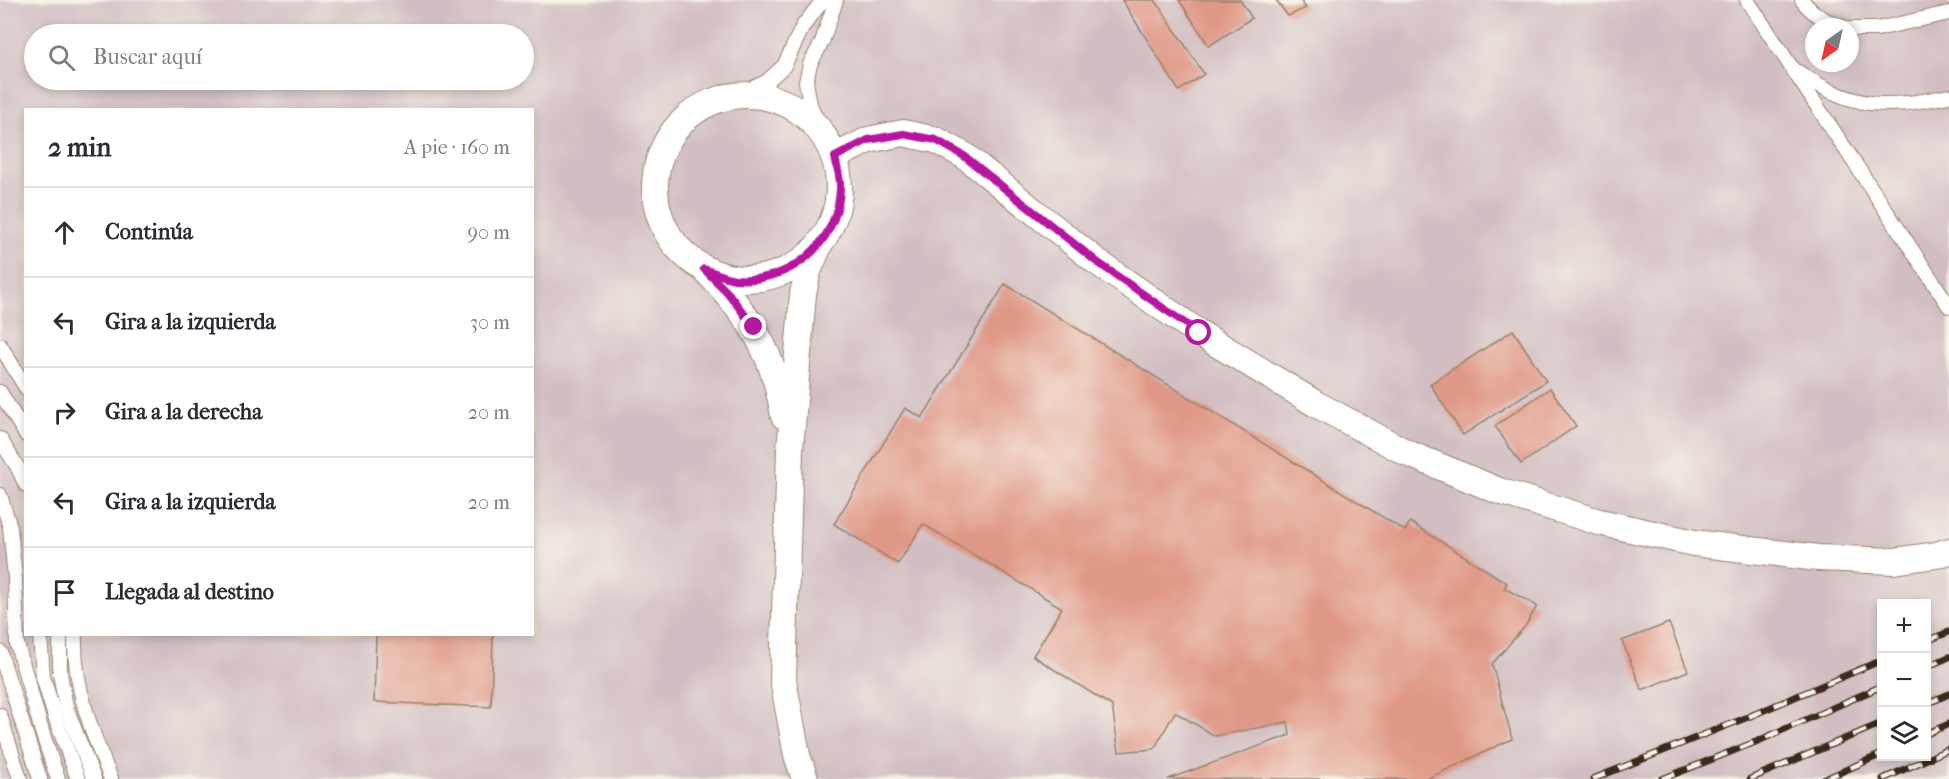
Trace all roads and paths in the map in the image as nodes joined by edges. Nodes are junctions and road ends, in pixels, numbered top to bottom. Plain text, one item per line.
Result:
1 (823, 0) edge
2 (836, 0) edge
3 (1747, 0) edge
4 (1802, 0) edge
5 (1949, 13) edge
6 (1822, 18) edge
7 (1859, 29) edge
8 (1792, 67) junction
9 (740, 94) junction
10 (1949, 96) edge
11 (820, 130) junction
12 (835, 157) junction
13 (819, 247) junction
14 (704, 269) junction
15 (1949, 306) edge
16 (0, 345) edge
17 (24, 385) edge
18 (0, 392) edge
19 (24, 432) edge
20 (0, 439) edge
21 (790, 449) junction
22 (24, 481) edge
23 (0, 495) edge
24 (1949, 550) edge
25 (40, 636) edge
26 (60, 636) edge
27 (75, 636) edge
28 (0, 652) edge
29 (0, 715) edge
30 (20, 779) edge
31 (40, 779) edge
32 (58, 779) edge
33 (78, 779) edge
34 (94, 779) edge
35 (111, 779) edge
36 (805, 779) edge

1 - 9 lane
2 - 11 lane
3 - 8 lane
4 - 6 lane
5 - 7 lane
8 - 10 lane
8 - 15 lane
9 - 11 street
9 - 14 street
11 - 12 street
12 - 13 street
12 - 24 street
13 - 14 street
13 - 21 street
14 - 21 street
16 - 17 lane
18 - 19 lane
20 - 22 lane
21 - 36 street
23 - 32 lane
25 - 33 lane
26 - 34 lane
27 - 35 lane
28 - 31 lane
29 - 30 lane

